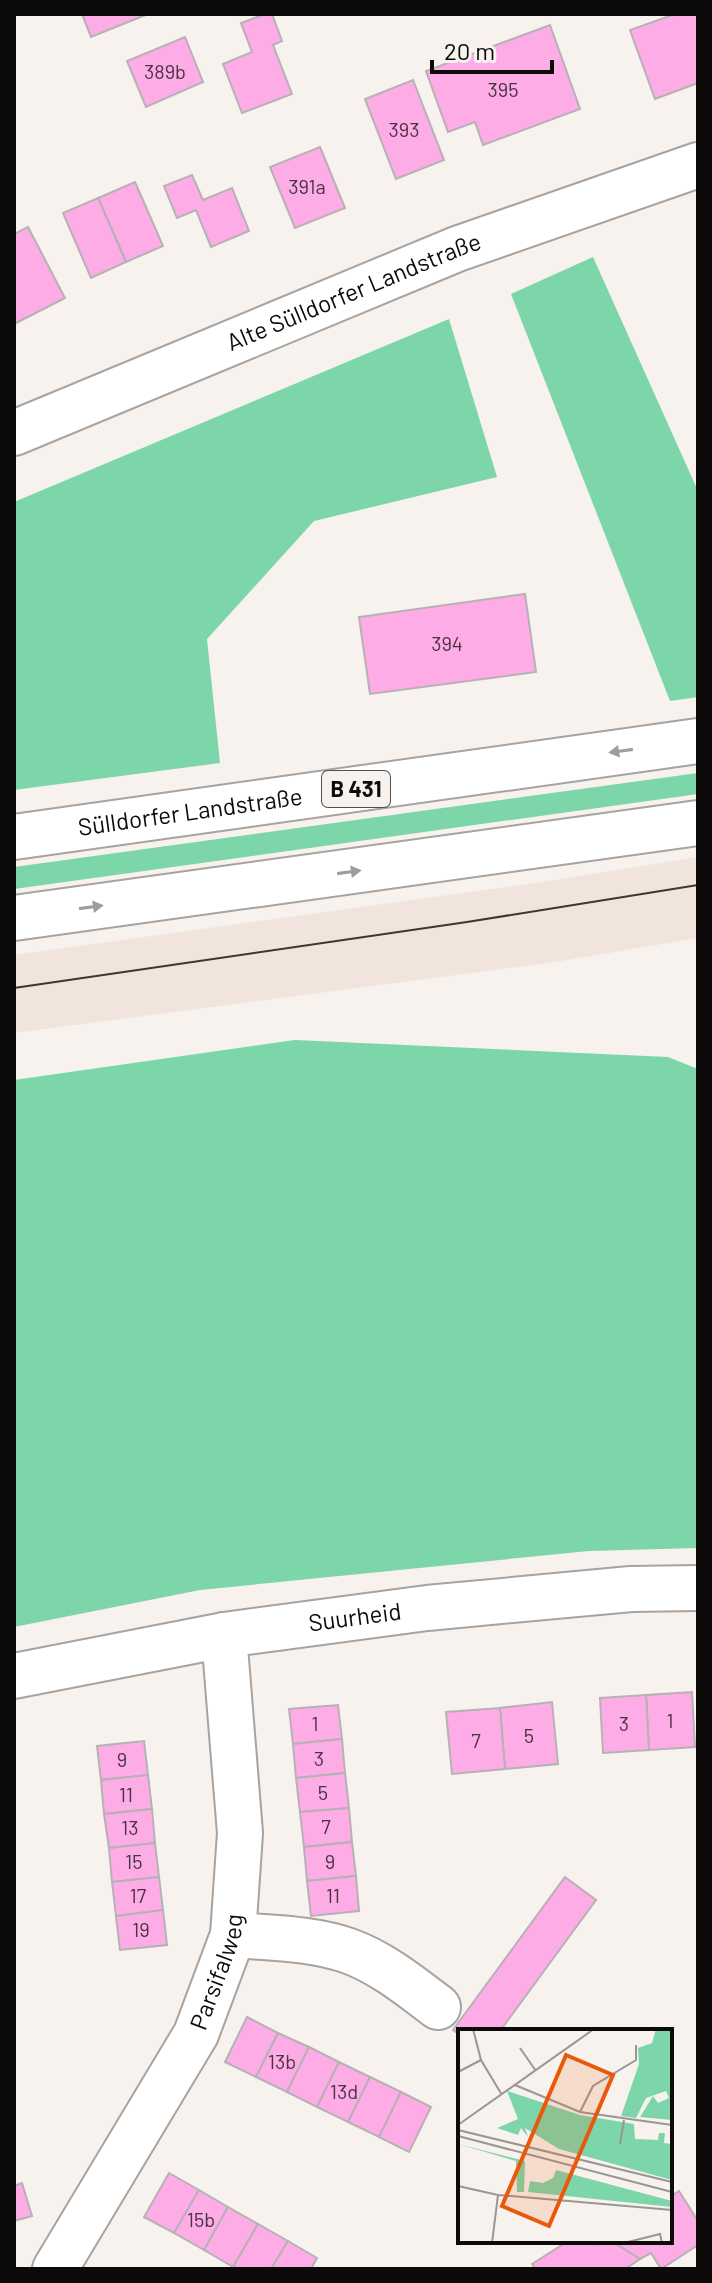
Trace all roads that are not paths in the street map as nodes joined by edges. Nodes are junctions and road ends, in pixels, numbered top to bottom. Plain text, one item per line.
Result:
1 (698, 165) edge
2 (14, 433) edge
3 (698, 741) edge
4 (698, 823) edge
5 (14, 837) edge
6 (14, 918) edge
7 (698, 1588) edge
8 (224, 1635) junction
9 (14, 1676) edge
10 (233, 1935) junction
11 (438, 2007) dead end
12 (55, 2269) edge

1 - 2 main road, Alte Sülldorfer Landstraße
3 -> 5 main road, Sülldorfer Landstraße / B 431
6 -> 4 main road
7 - 8 main road, Suurheid
8 - 9 main road, Suurheid
8 - 10 main road, Parsifalweg
10 - 11 main road
10 - 12 main road, Parsifalweg

